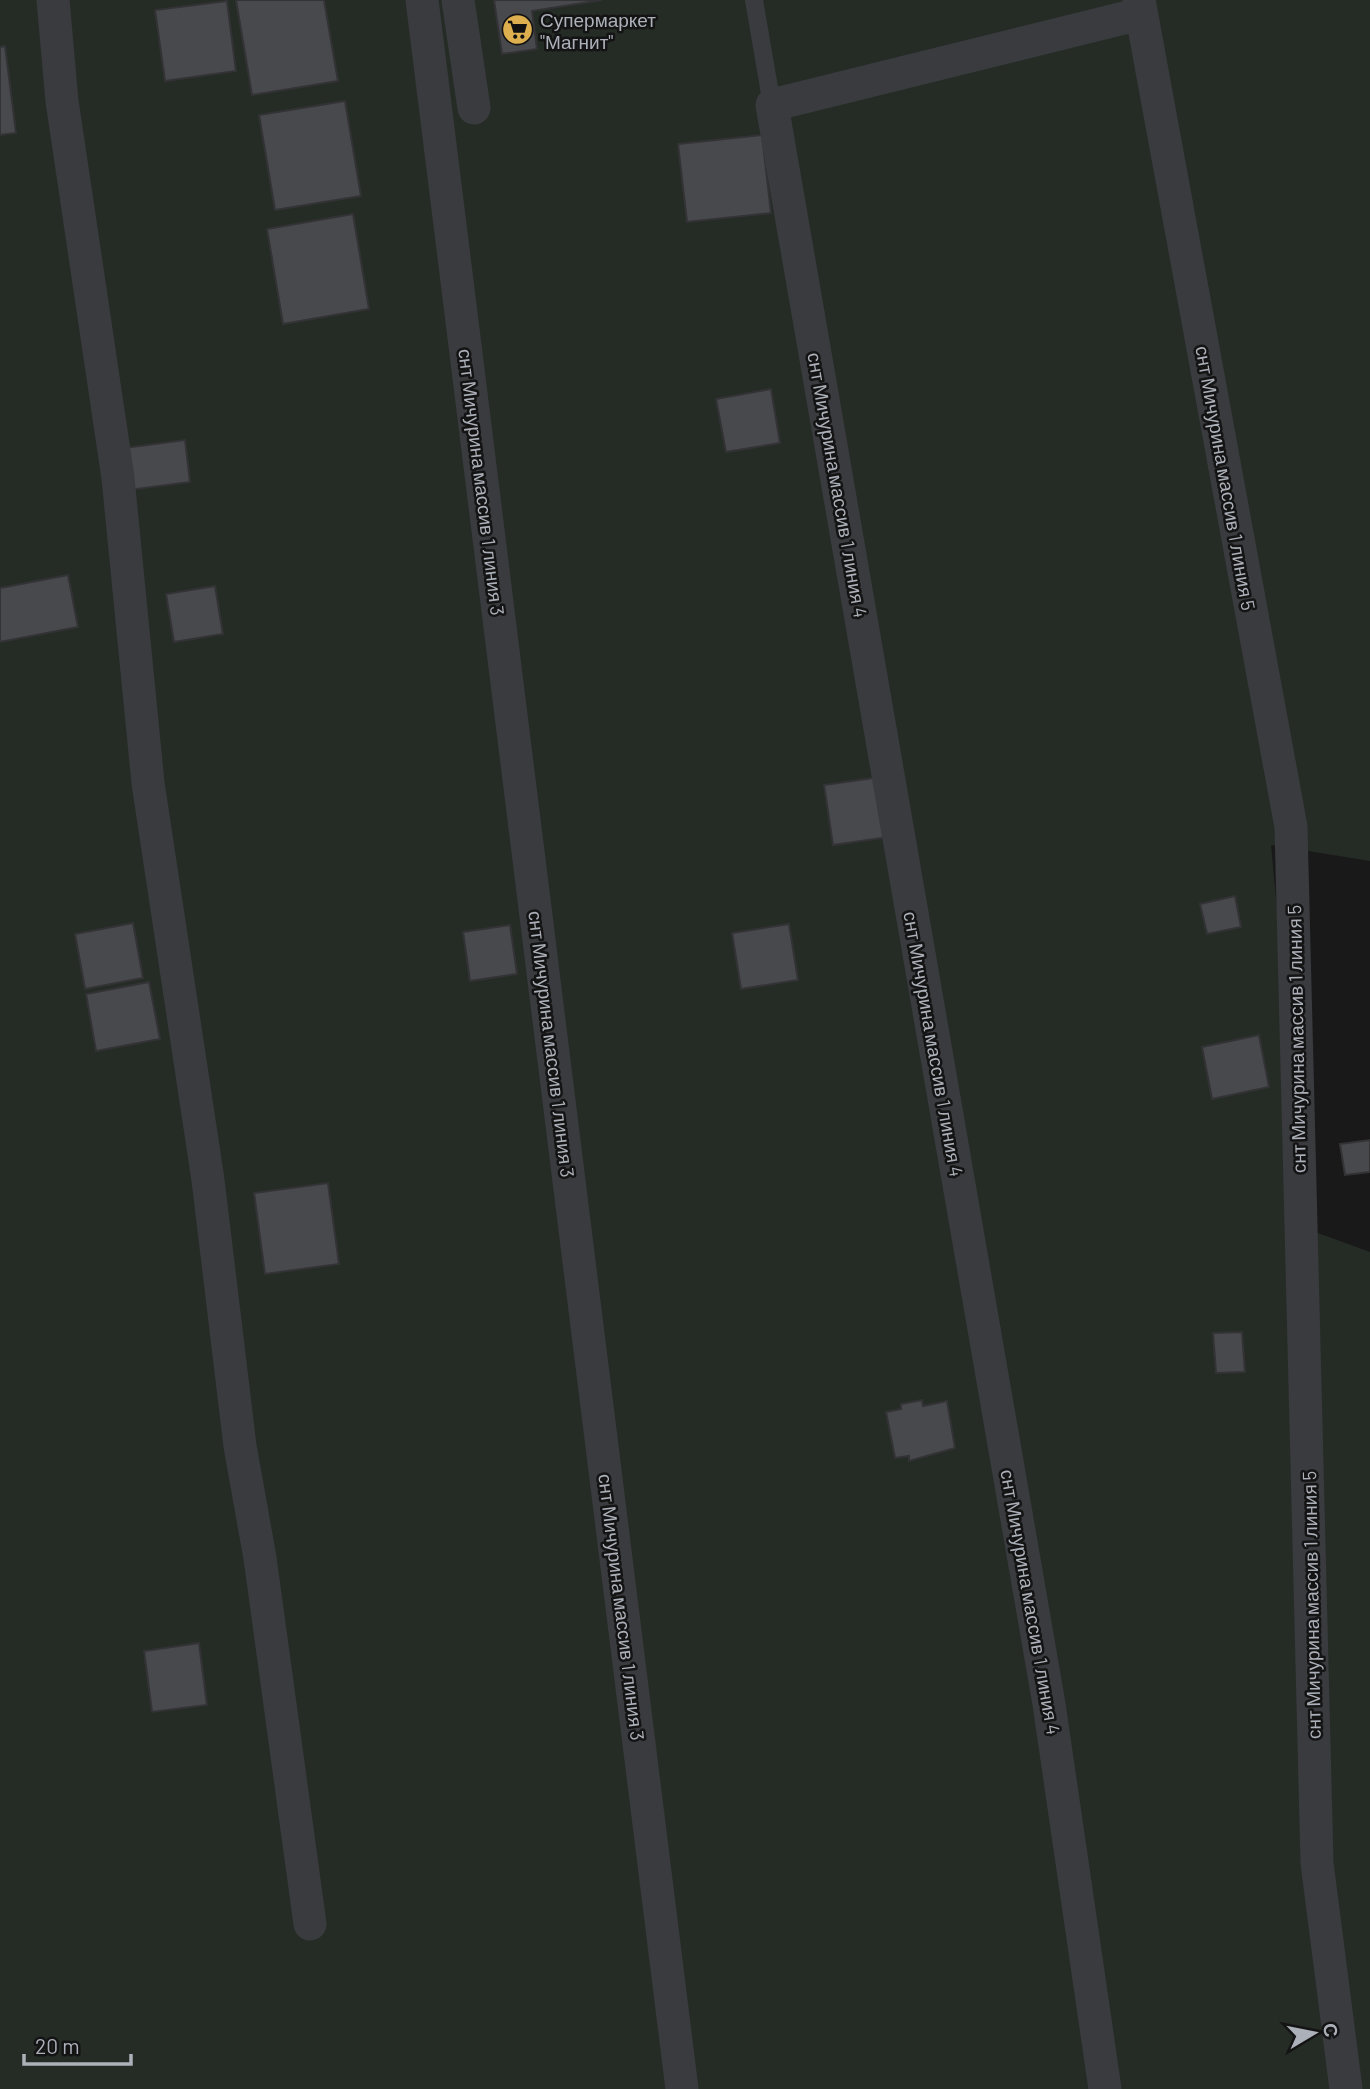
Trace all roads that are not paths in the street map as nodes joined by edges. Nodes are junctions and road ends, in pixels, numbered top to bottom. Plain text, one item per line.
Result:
1 (53, 0) edge
2 (422, 0) edge
3 (458, 0) edge
4 (754, 0) edge
5 (1140, 7) edge
6 (772, 105) junction
7 (474, 108) dead end
8 (310, 1924) dead end
9 (682, 2089) edge
10 (1105, 2089) edge
11 (1346, 2089) edge

1 - 8 street
2 - 9 street, снт Мичурина массив 1 линия 3
3 - 7 street
4 - 6 lane, снт Мичурина массив 1 линия 4
5 - 6 street
5 - 11 street, снт Мичурина массив 1 линия 5
6 - 10 street, снт Мичурина массив 1 линия 4

